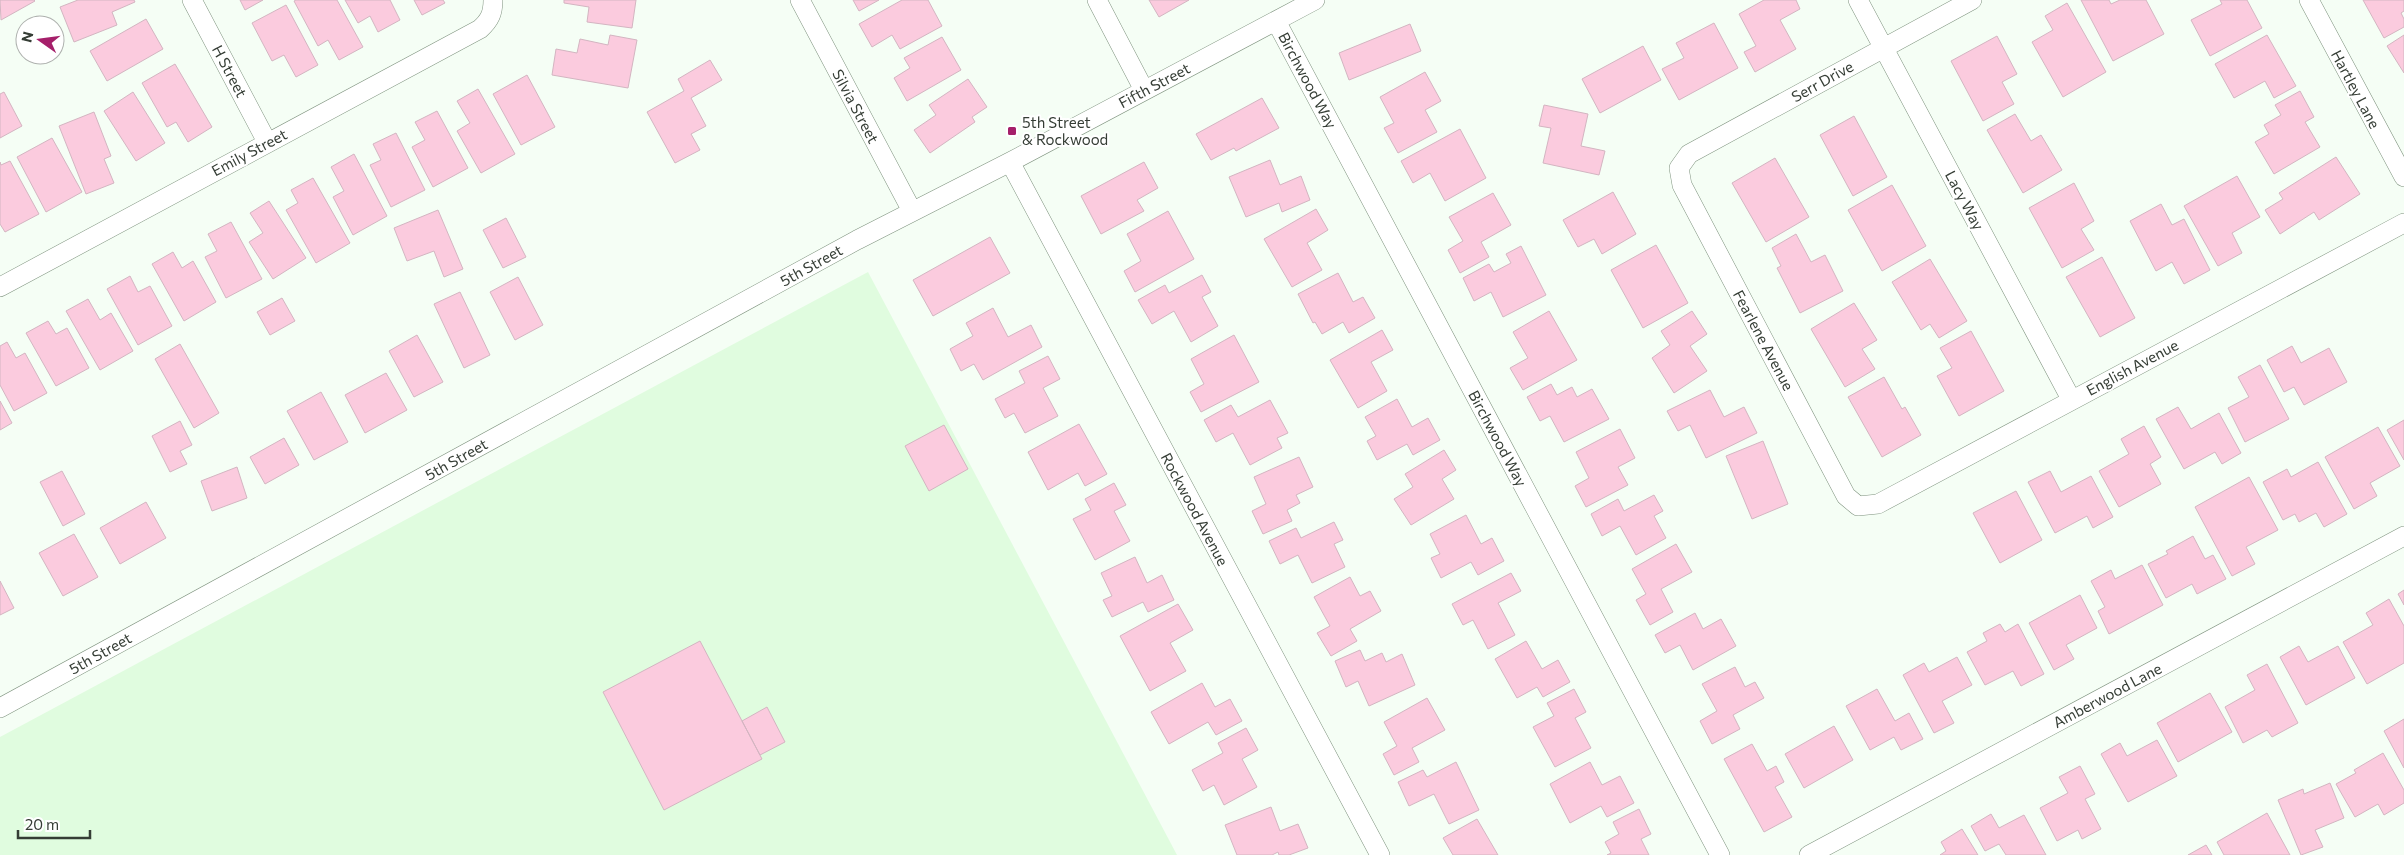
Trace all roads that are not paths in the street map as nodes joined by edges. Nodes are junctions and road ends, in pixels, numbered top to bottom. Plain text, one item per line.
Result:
1 (192, 0) edge
2 (800, 0) edge
3 (1097, 0) edge
4 (1315, 0) edge
5 (1858, 0) edge
6 (1972, 0) edge
7 (2309, 0) edge
8 (493, 6) edge
9 (1276, 21) junction
10 (1883, 47) junction
11 (1144, 90) junction
12 (268, 142) junction
13 (1010, 162) junction
14 (1679, 168) joint
15 (2404, 178) edge
16 (912, 212) junction
17 (2404, 222) edge
18 (0, 287) edge
19 (2071, 399) junction
20 (1858, 506) joint
21 (2404, 536) edge
22 (0, 708) edge
23 (1380, 855) edge
24 (1720, 855) edge
25 (1809, 855) edge

1 - 12 street, H Street
2 - 16 street, Silvia Street
3 - 11 street
4 - 9 street, Fifth Street
5 - 10 street, Lacy Way
6 - 10 street, Serr Drive
7 - 15 street, Hartley Lane
8 - 12 street, Emily Street
9 - 11 street, Fifth Street
9 - 24 street, Birchwood Way
10 - 14 street, Serr Drive
10 - 19 street, Lacy Way
11 - 13 street, Fifth Street
12 - 18 street, Emily Street
13 - 16 street, Fifth Street
13 - 23 street, Rockwood Avenue
14 - 20 street, Fearlene Avenue
16 - 22 street, 5th Street
17 - 19 street, English Avenue
19 - 20 street, English Avenue
21 - 25 street, Amberwood Lane

